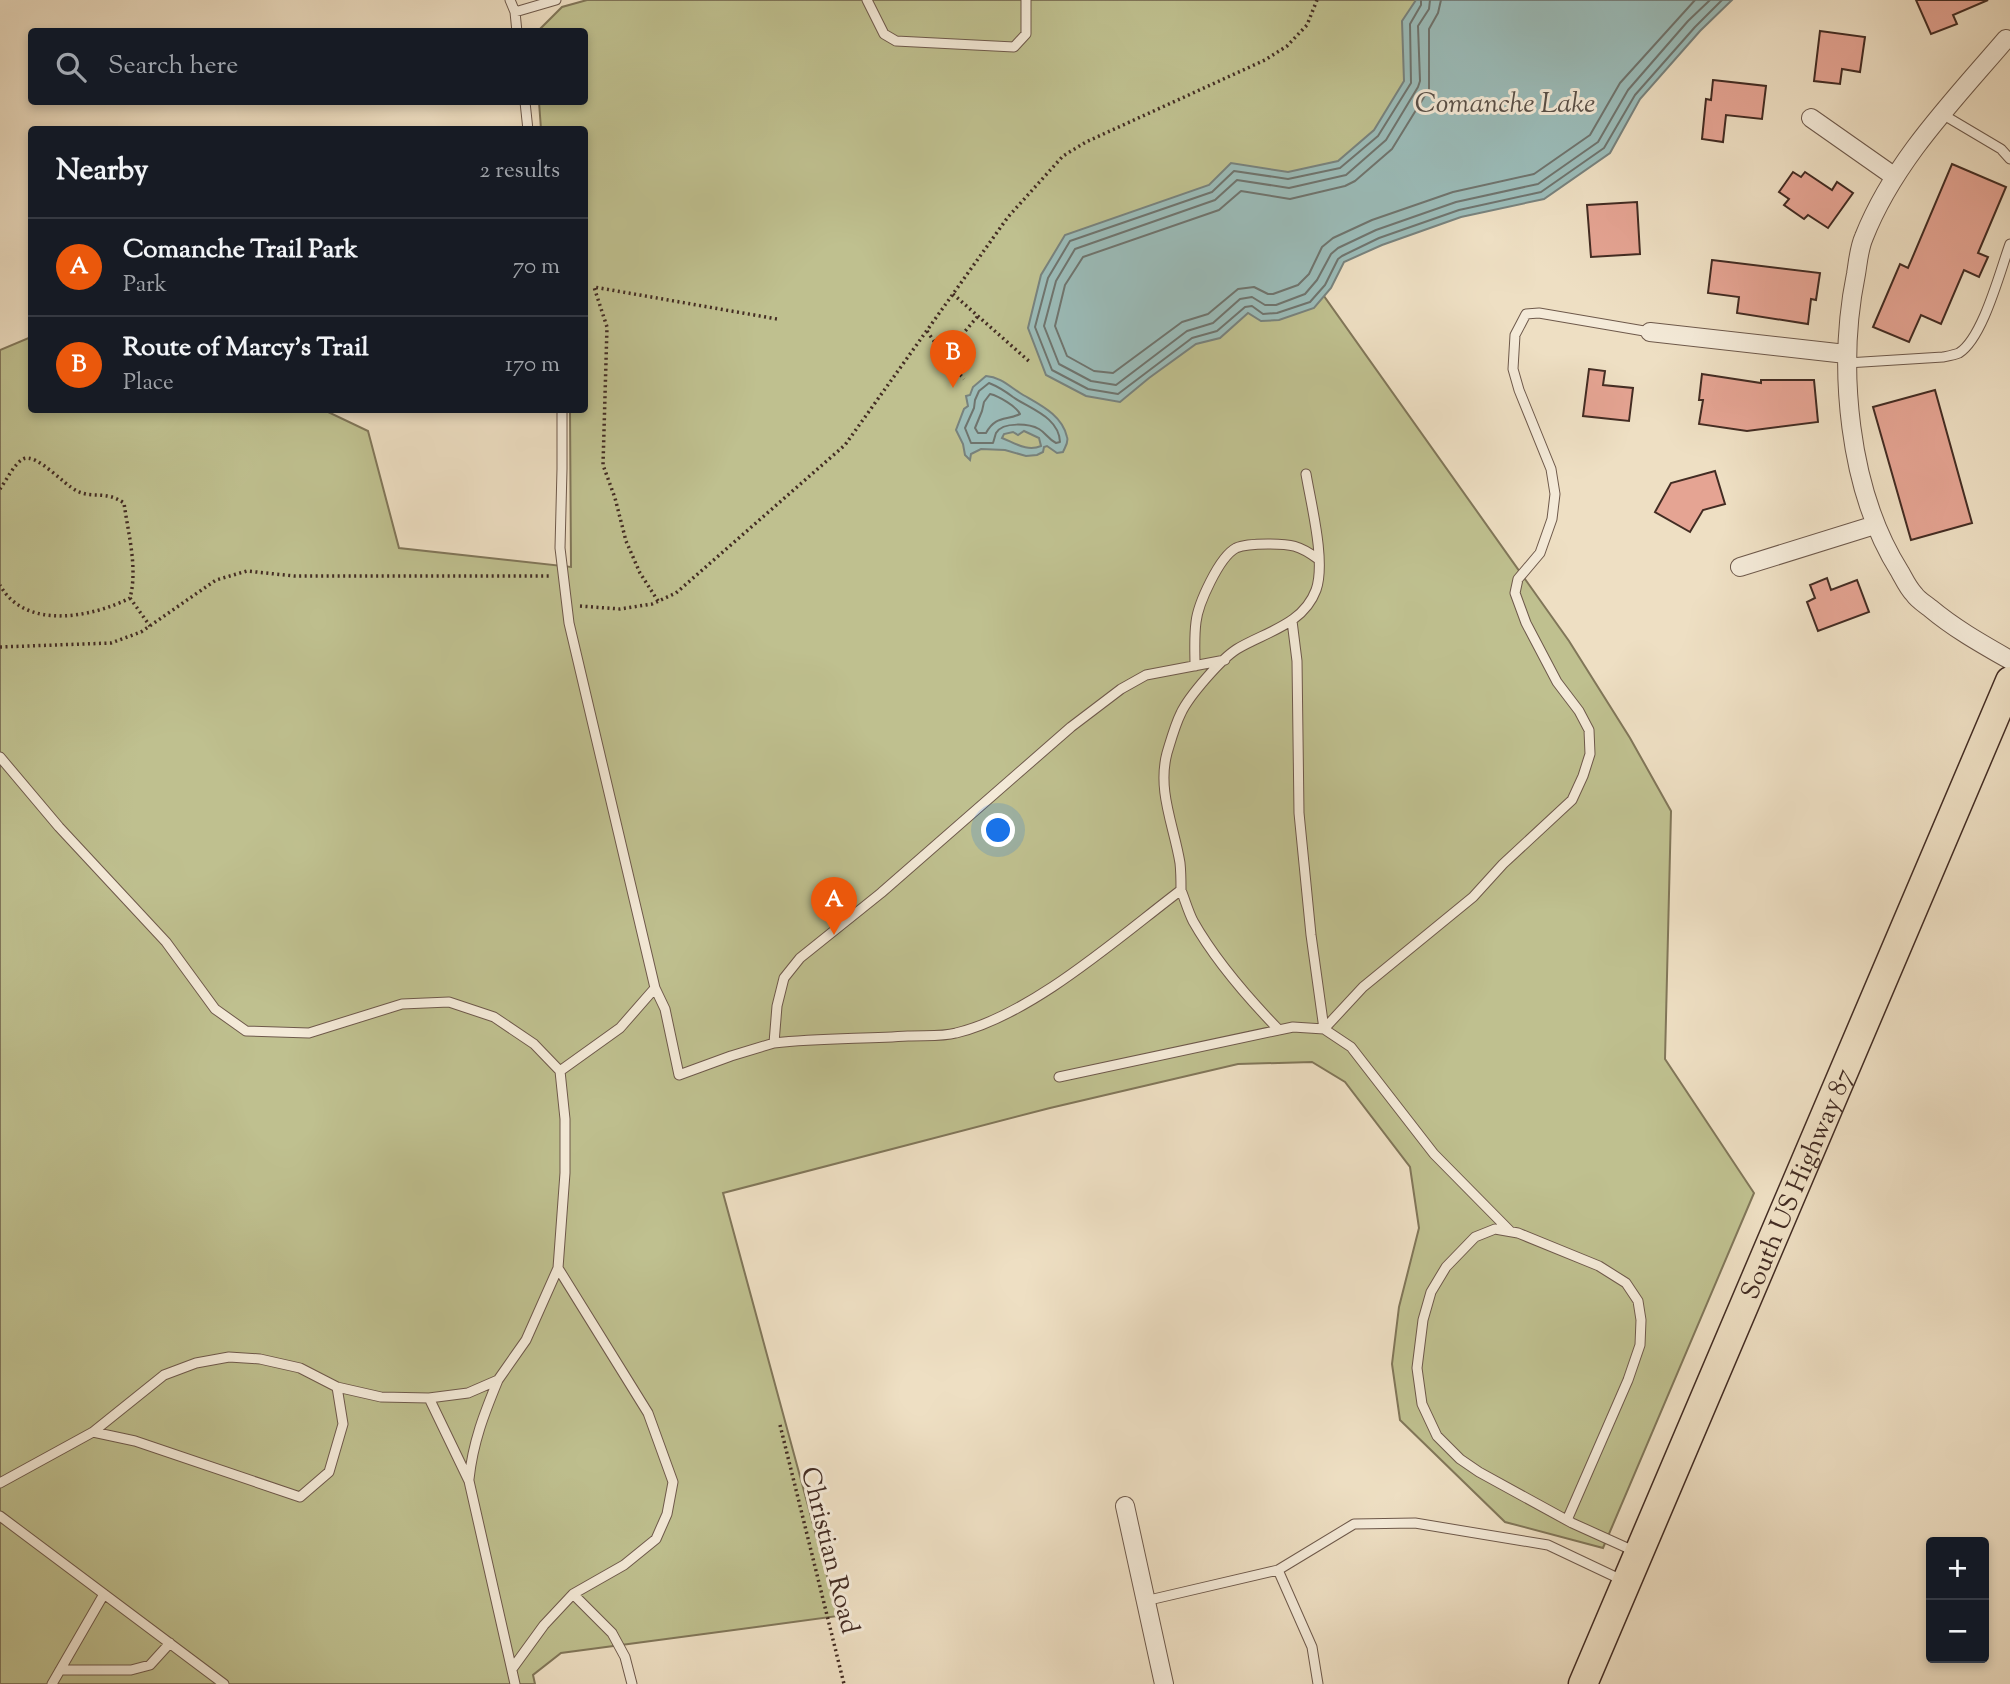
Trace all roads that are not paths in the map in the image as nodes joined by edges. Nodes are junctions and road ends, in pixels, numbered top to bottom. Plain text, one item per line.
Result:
1 (510, 0) edge
2 (556, 0) edge
3 (867, 0) edge
4 (1026, 0) edge
5 (514, 12) junction
6 (516, 28) edge
7 (2006, 40) dead end
8 (525, 105) edge
9 (1942, 114) junction
10 (1811, 118) dead end
11 (528, 126) edge
12 (2010, 159) edge
13 (1895, 177) junction
14 (2010, 244) edge
15 (1650, 332) joint
16 (1847, 358) junction
17 (562, 413) edge
18 (1306, 474) dead end
19 (1875, 525) junction
20 (1318, 559) junction
21 (1740, 567) dead end
22 (1292, 621) junction
23 (1225, 660) junction
24 (2010, 660) edge
25 (1195, 666) junction
26 (2008, 690) edge
27 (0, 757) edge
28 (1181, 890) junction
29 (655, 988) junction
30 (1325, 1029) junction
31 (1279, 1030) junction
32 (774, 1043) junction
33 (560, 1071) junction
34 (1059, 1077) dead end
35 (1510, 1231) junction
36 (558, 1268) junction
37 (498, 1380) junction
38 (337, 1387) junction
39 (429, 1398) junction
40 (93, 1432) junction
41 (469, 1481) junction
42 (0, 1483) edge
43 (1125, 1506) dead end
44 (0, 1516) edge
45 (1567, 1520) junction
46 (1639, 1553) junction
47 (1278, 1570) junction
48 (1627, 1582) junction
49 (104, 1594) junction
50 (573, 1594) junction
51 (1145, 1601) junction
52 (170, 1643) junction
53 (512, 1669) junction
54 (60, 1670) junction
55 (52, 1684) edge
56 (224, 1684) edge
57 (515, 1684) edge
58 (632, 1684) edge
59 (1164, 1684) edge
60 (1318, 1684) edge
61 (1583, 1684) edge

1 - 5 lane
2 - 5 lane
3 - 4 lane
5 - 6 lane
7 - 9 street
8 - 11 lane
9 - 12 lane
9 - 13 street
10 - 13 street
13 - 16 street
14 - 16 lane
15 - 16 street
15 - 30 lane
16 - 19 street
17 - 29 lane
18 - 20 lane
19 - 21 street
19 - 24 street
20 - 22 lane
20 - 25 lane
22 - 23 lane
22 - 30 lane
23 - 25 lane
23 - 28 lane
25 - 32 lane
26 - 46 main road, South US Highway 87
27 - 33 lane
28 - 31 lane
28 - 32 lane
29 - 32 lane
29 - 33 lane
30 - 31 lane
30 - 35 lane
31 - 34 lane
33 - 36 lane
35 - 45 lane
35 - 45 lane
36 - 37 lane
36 - 50 lane
37 - 39 lane
37 - 41 lane
38 - 39 lane
38 - 40 lane
38 - 40 lane
39 - 41 lane
40 - 42 lane
41 - 53 lane
43 - 51 street
44 - 49 lane
45 - 46 lane
46 - 48 main road, South US Highway 87
47 - 48 lane
47 - 51 lane
47 - 60 lane
48 - 61 main road, South US Highway 87
49 - 52 lane
49 - 54 lane
50 - 53 lane
50 - 58 lane
51 - 59 street
52 - 54 lane
52 - 56 lane
53 - 57 lane
54 - 55 lane

